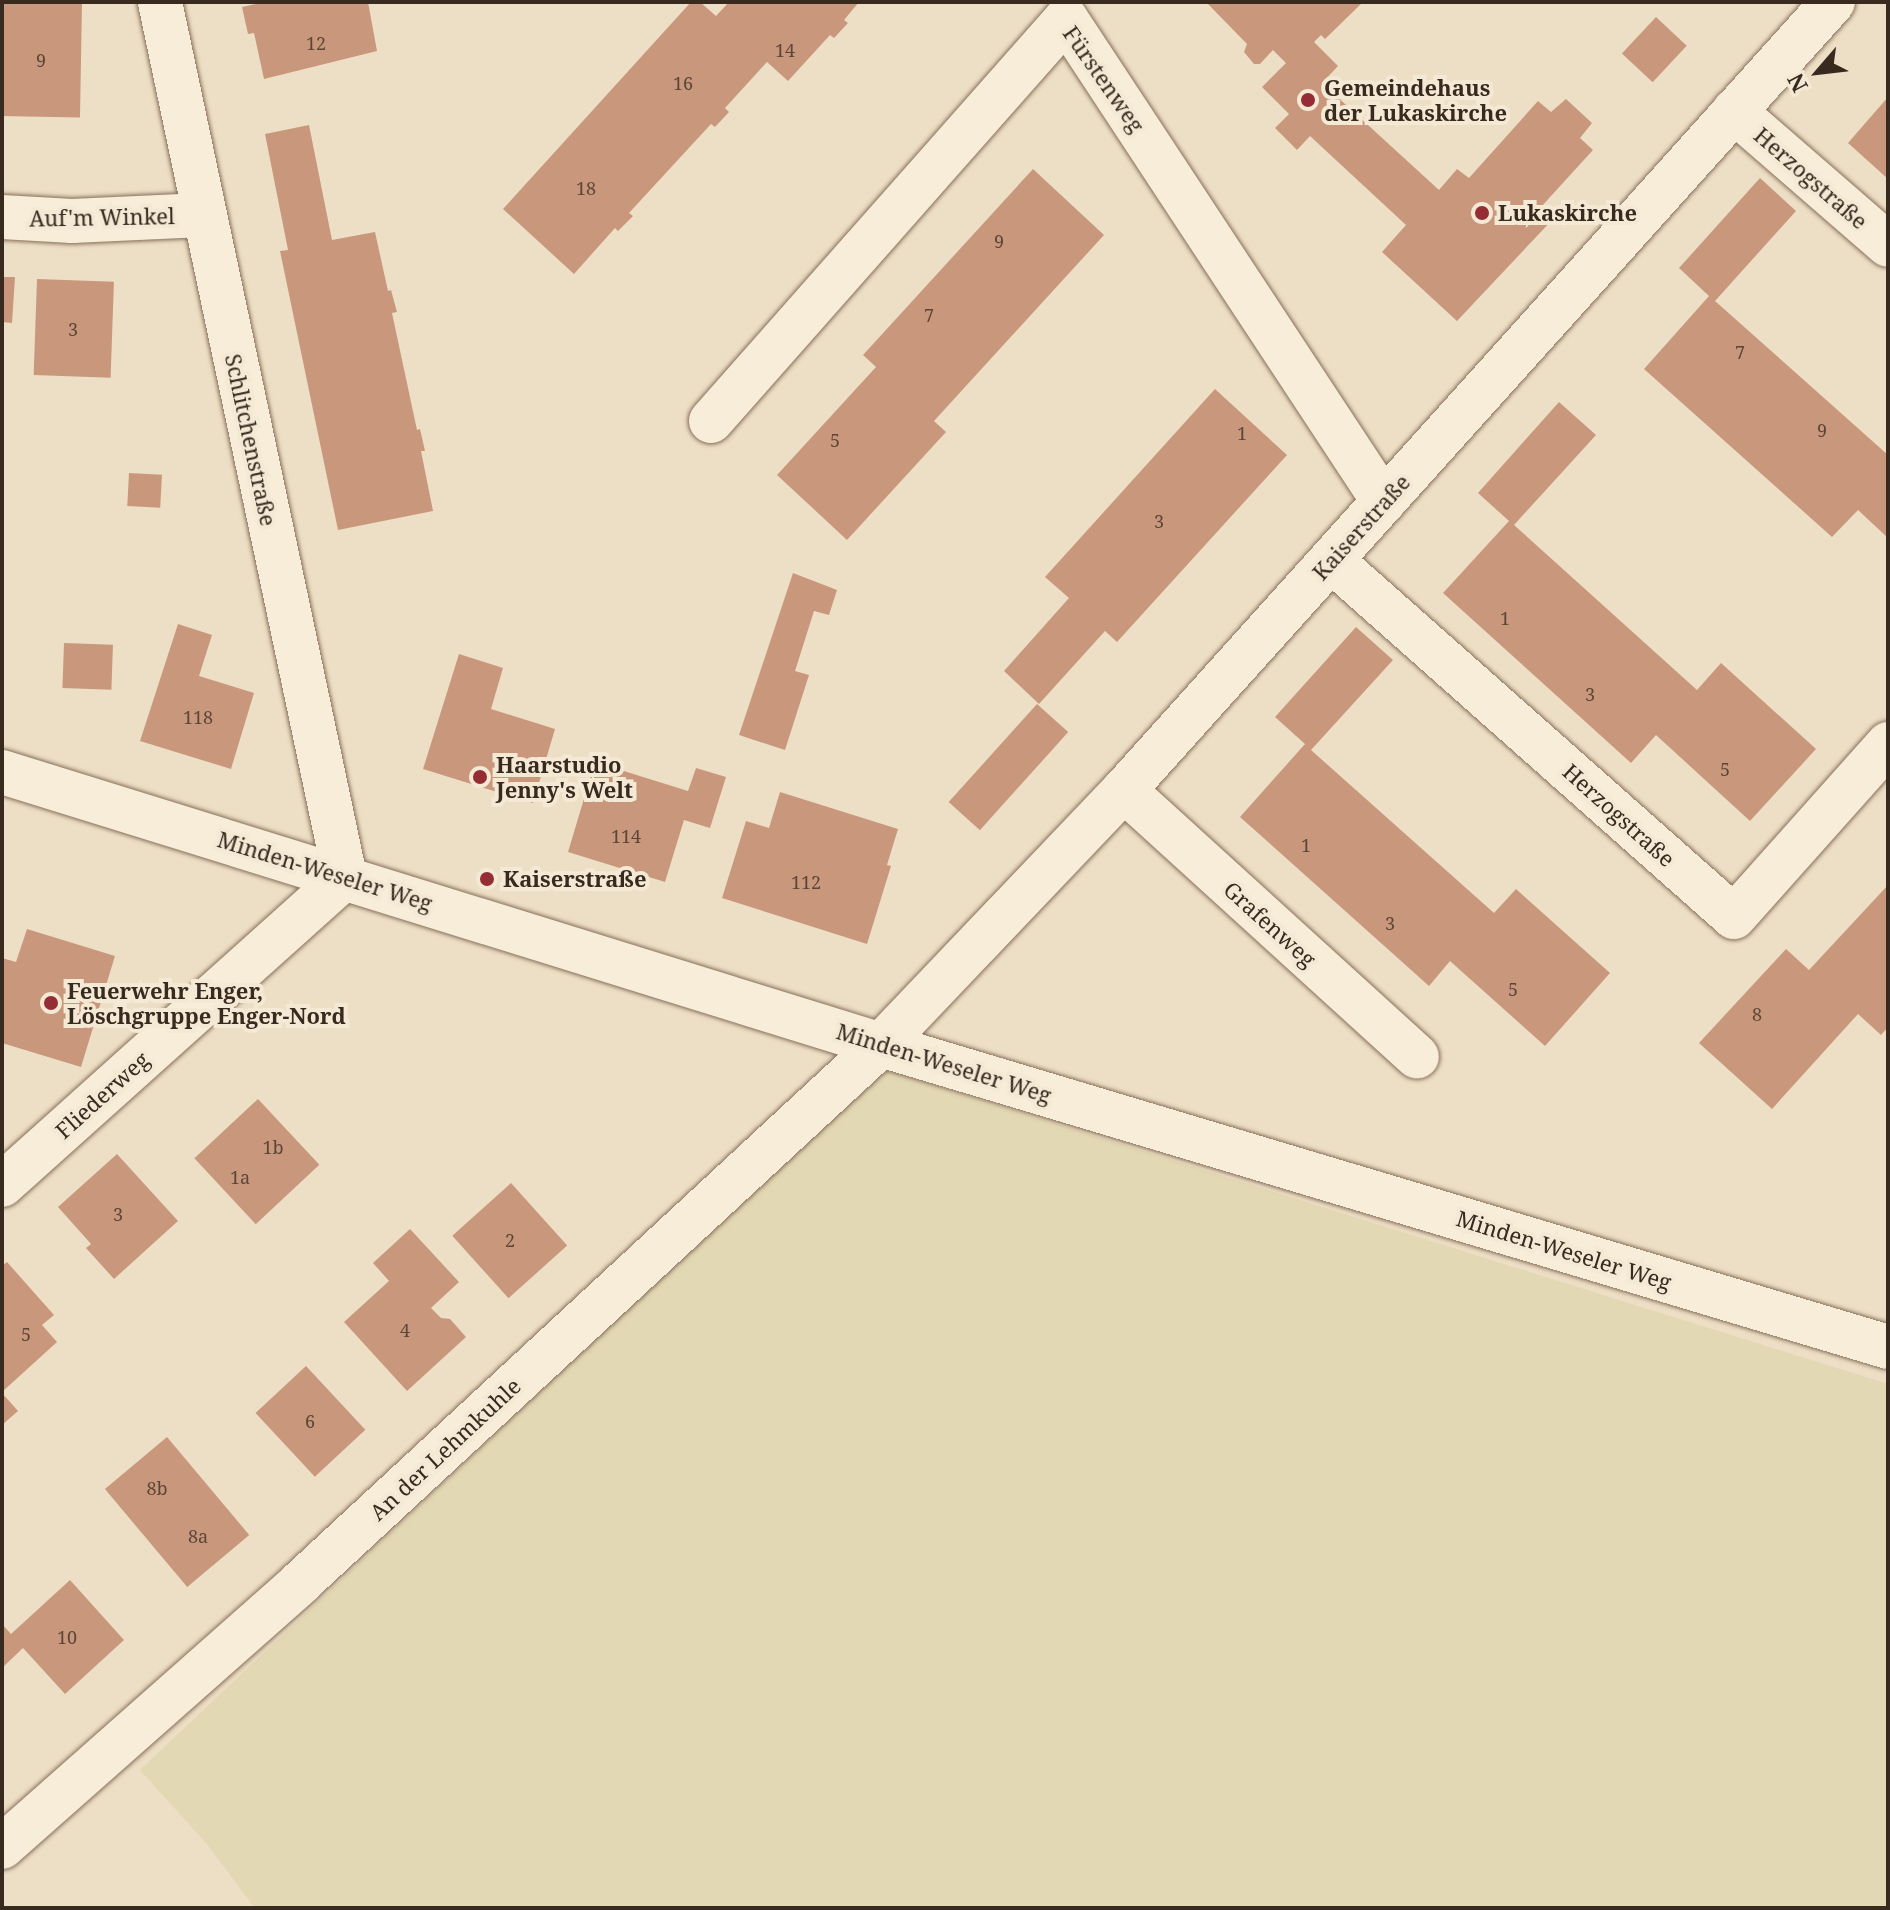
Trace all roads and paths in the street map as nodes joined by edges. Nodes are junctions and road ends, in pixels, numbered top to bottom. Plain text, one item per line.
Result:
1 (160, 2) edge
2 (1833, 2) edge
3 (1734, 111) junction
4 (203, 215) junction
5 (2, 217) edge
6 (1888, 245) edge
7 (711, 421) dead end
8 (1384, 502) junction
9 (1331, 560) junction
10 (1888, 744) edge
11 (2, 772) edge
12 (1124, 790) junction
13 (345, 877) junction
14 (881, 1045) junction
15 (1417, 1057) dead end
16 (2, 1185) edge
17 (1888, 1347) edge
18 (2, 1847) edge

1 - 4 street, Schlitchenstraße
2 - 3 street, Kaiserstraße
3 - 6 street, Herzogstraße
3 - 8 street, Kaiserstraße
4 - 5 street, Auf'm Winkel
4 - 13 street, Schlitchenstraße
7 - 8 street, Fürstenweg
8 - 9 street, Kaiserstraße
9 - 10 street, Herzogstraße
9 - 12 street, Kaiserstraße
11 - 13 street, Minden-Weseler Weg
12 - 14 street, Kaiserstraße
12 - 15 street, Grafenweg
13 - 14 street, Minden-Weseler Weg
13 - 16 street, Fliederweg
14 - 17 street, Minden-Weseler Weg
14 - 18 street, An der Lehmkuhle

